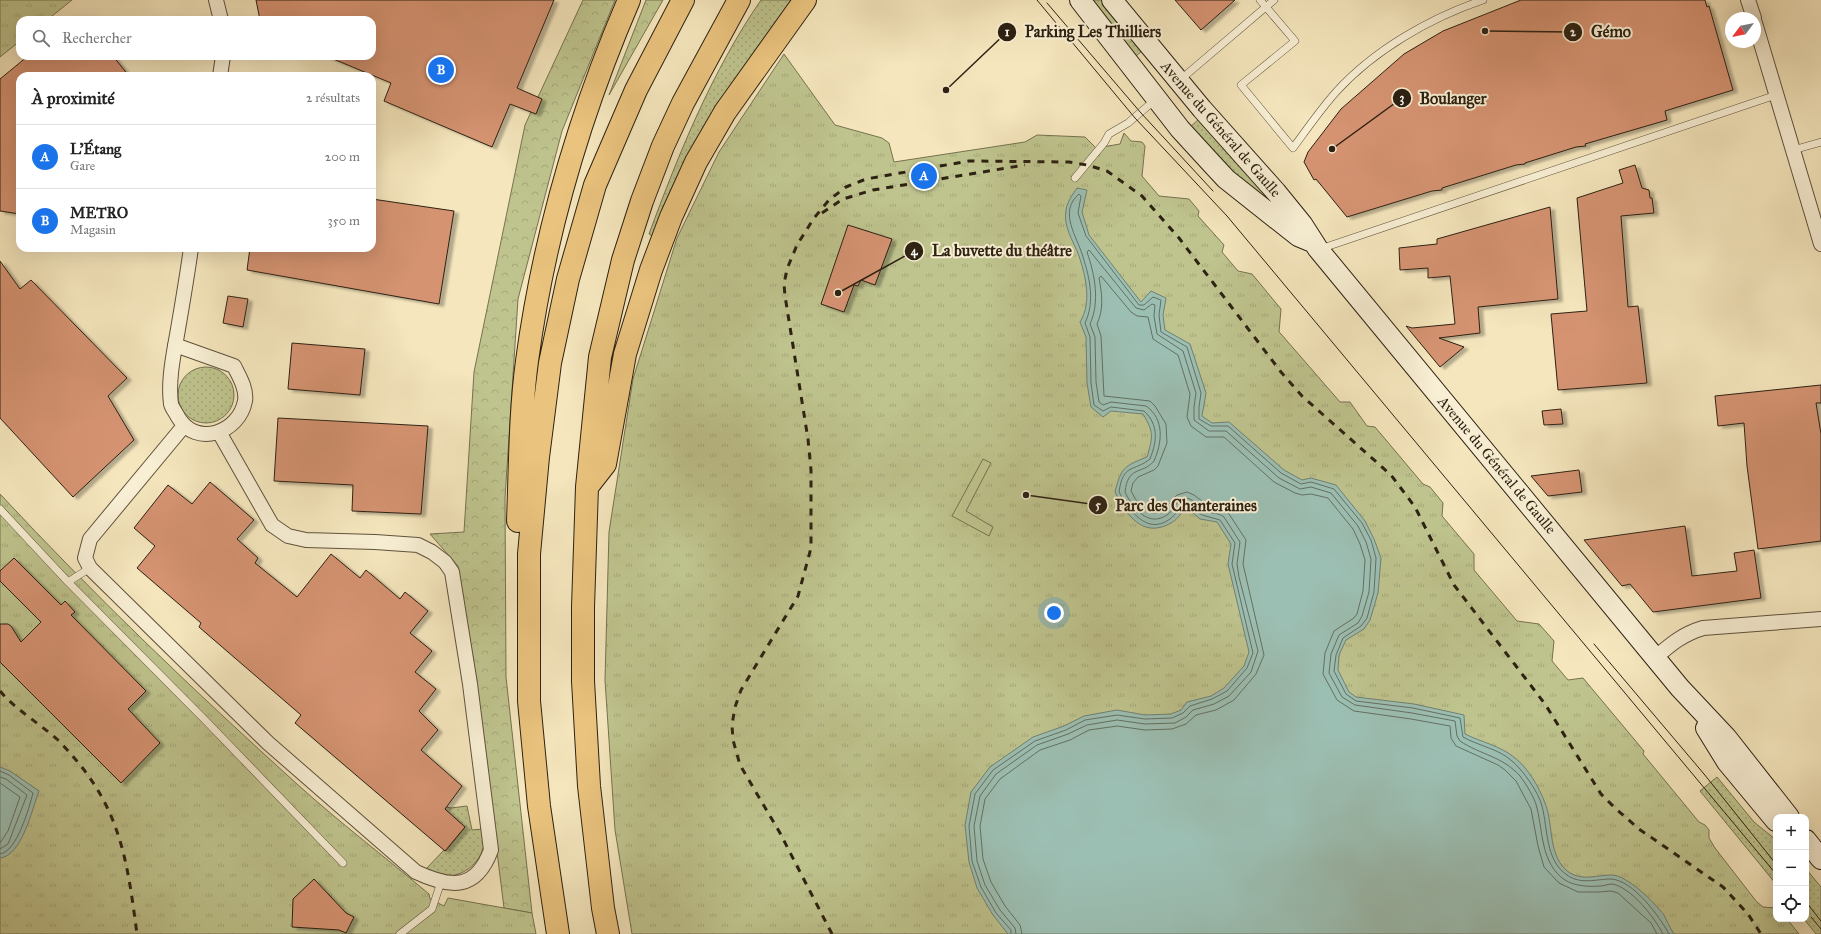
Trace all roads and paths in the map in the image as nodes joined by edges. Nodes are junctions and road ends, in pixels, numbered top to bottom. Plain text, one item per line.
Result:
1 (216, 0) edge
2 (629, 0) edge
3 (683, 0) edge
4 (739, 0) edge
5 (805, 0) edge
6 (1080, 0) edge
7 (1112, 0) edge
8 (1260, 0) edge
9 (1274, 0) edge
10 (1483, 0) edge
11 (1748, 0) edge
12 (1266, 7) junction
13 (1752, 12) edge
14 (221, 16) edge
15 (1761, 44) edge
16 (222, 60) edge
17 (221, 72) edge
18 (1179, 81) junction
19 (1776, 95) junction
20 (1157, 99) junction
21 (1821, 142) edge
22 (1793, 150) junction
23 (1075, 178) dead end
24 (1821, 244) edge
25 (1315, 246) junction
26 (191, 252) edge
27 (175, 345) junction
28 (183, 426) junction
29 (219, 432) junction
30 (587, 487) junction
31 (0, 509) edge
32 (529, 554) junction
33 (90, 568) junction
34 (68, 582) junction
35 (1821, 619) edge
36 (1656, 657) junction
37 (1680, 688) junction
38 (1787, 814) edge
39 (1773, 816) edge
40 (343, 863) dead end
41 (441, 882) junction
42 (400, 934) edge
43 (558, 934) edge
44 (608, 934) edge

1 - 14 street
2 - 32 highway
3 - 32 highway
4 - 30 highway
5 - 30 highway
6 - 20 main road, Avenue du Général de Gaulle
7 - 18 main road, Avenue du Général de Gaulle
8 - 12 lane
9 - 12 lane
10 - 12 lane
11 - 13 street
12 - 18 lane
15 - 19 street
16 - 17 street
18 - 20 main road
18 - 25 main road, Avenue du Général de Gaulle
19 - 22 street
19 - 25 lane
20 - 23 lane
20 - 25 main road, Avenue du Général de Gaulle
21 - 22 lane
22 - 24 street
25 - 36 main road, Avenue du Général de Gaulle
26 - 27 street
27 - 28 street
27 - 29 street
28 - 29 street
28 - 33 street
29 - 41 street
30 - 44 highway
31 - 34 lane
32 - 43 highway
33 - 34 lane
33 - 41 street
34 - 40 lane
35 - 36 street
36 - 37 main road, Avenue du Général de Gaulle
37 - 38 main road, Avenue du Général de Gaulle
37 - 39 main road, Avenue du Général de Gaulle
41 - 42 lane

